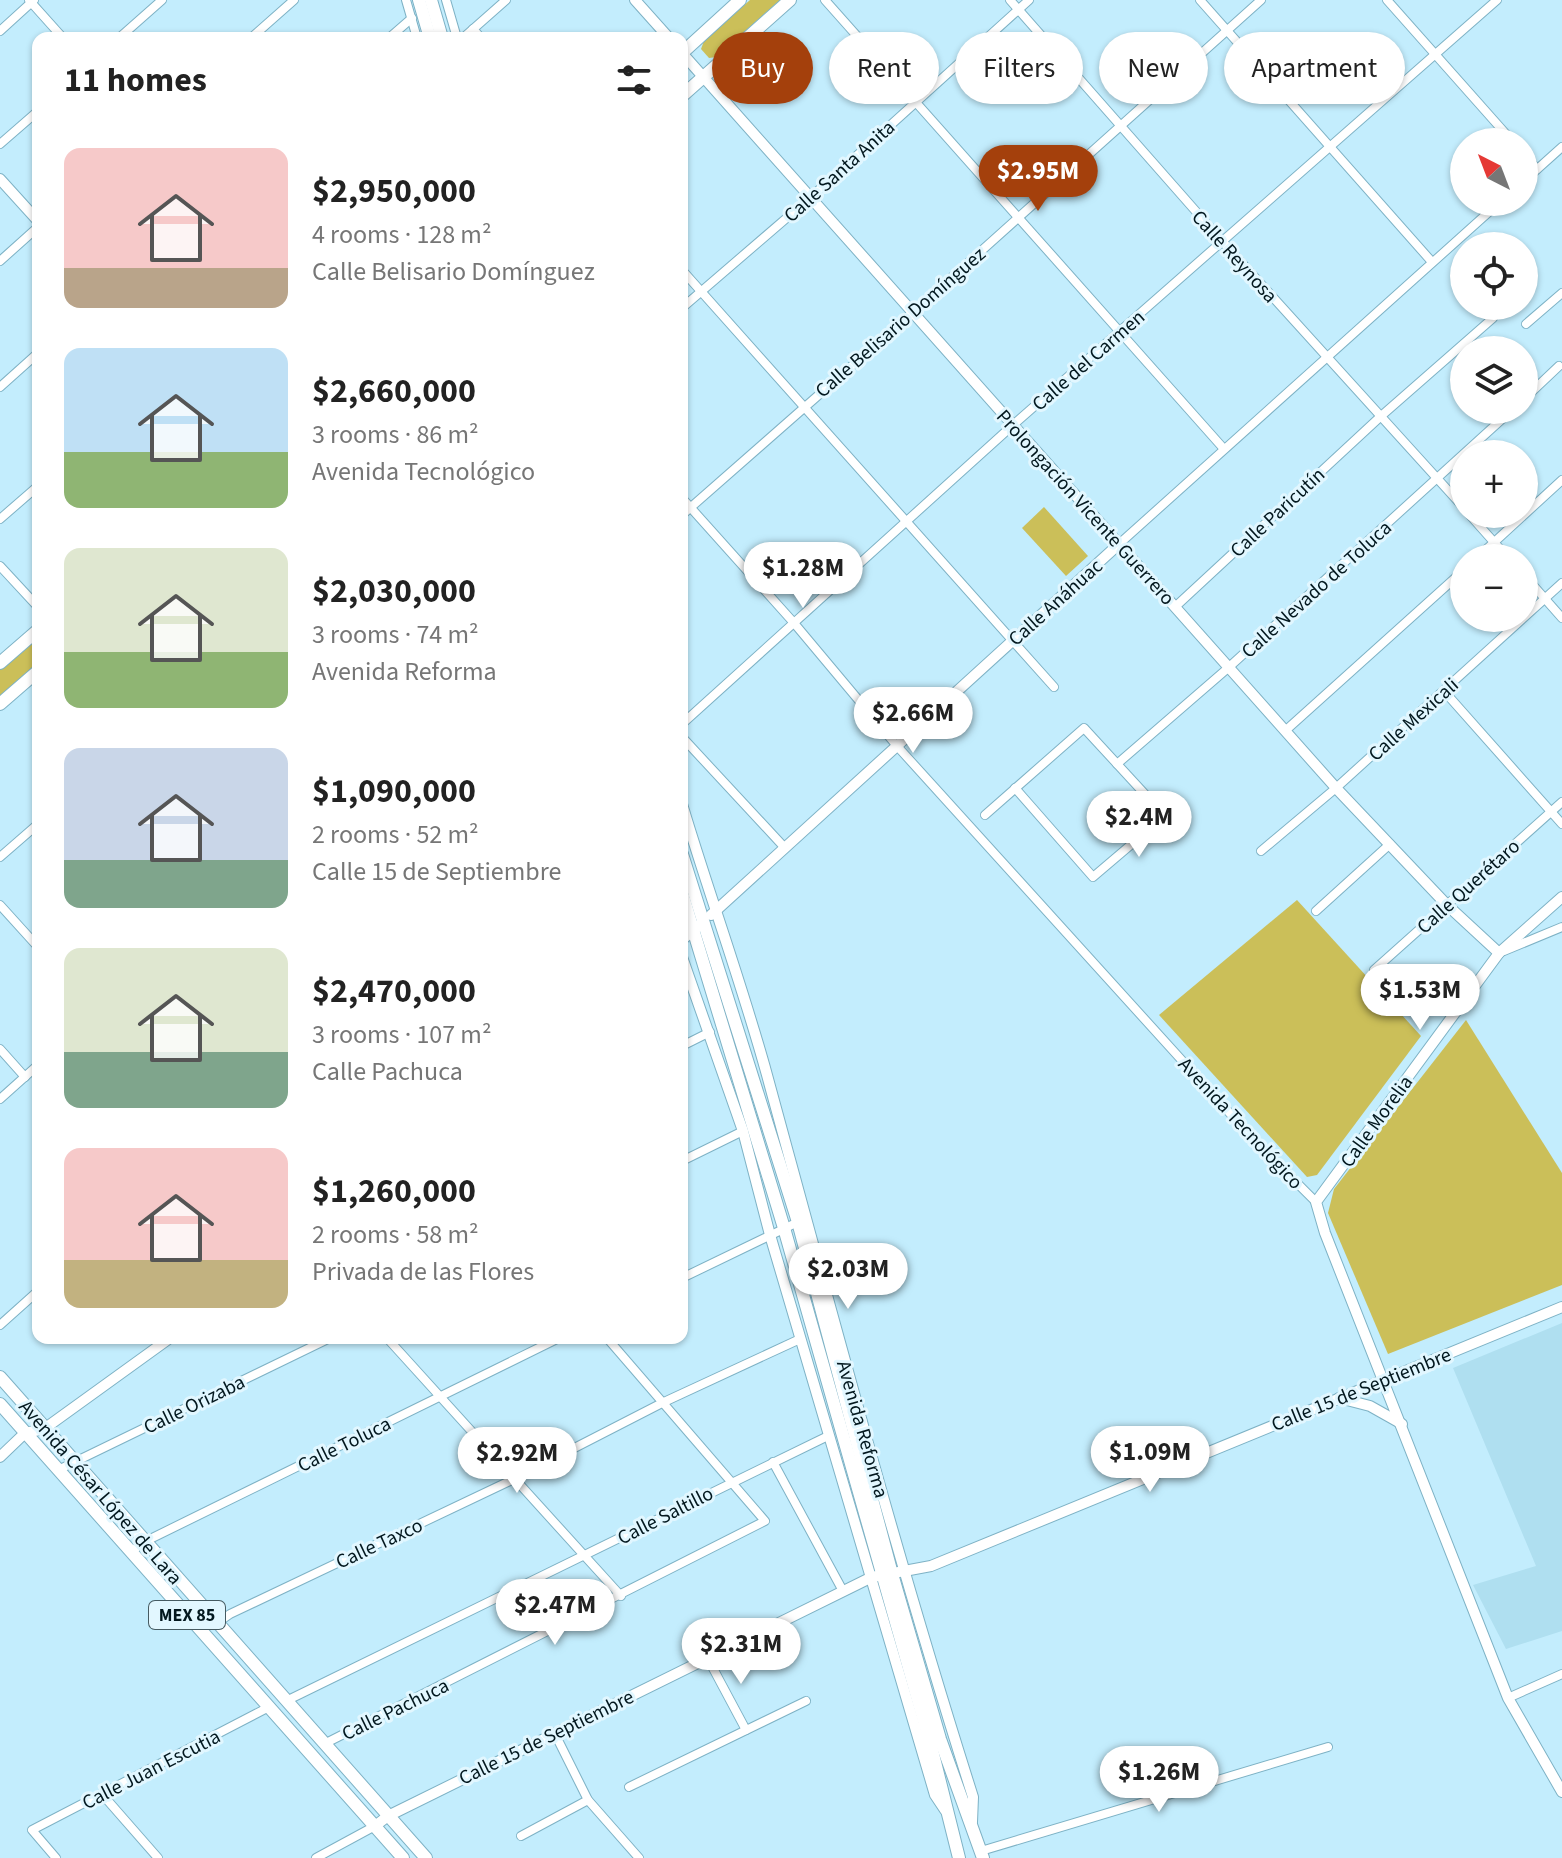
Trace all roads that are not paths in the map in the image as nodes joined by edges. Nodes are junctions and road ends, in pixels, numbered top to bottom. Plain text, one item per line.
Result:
1 (162, 0) edge
2 (294, 0) edge
3 (406, 0) edge
4 (419, 0) edge
5 (431, 0) edge
6 (446, 0) edge
7 (506, 0) edge
8 (635, 0) edge
9 (740, 0) edge
10 (790, 0) edge
11 (825, 0) edge
12 (1010, 0) edge
13 (1029, 0) edge
14 (1200, 0) edge
15 (1261, 0) edge
16 (1387, 0) edge
17 (1497, 0) edge
18 (31, 1) edge
19 (1019, 9) junction
20 (412, 18) junction
21 (473, 29) junction
22 (1227, 30) junction
23 (0, 31) edge
24 (58, 32) edge
25 (126, 32) edge
26 (258, 32) edge
27 (396, 32) edge
28 (416, 32) edge
29 (428, 32) edge
30 (440, 32) edge
31 (455, 32) edge
32 (470, 32) edge
33 (476, 32) edge
34 (664, 32) edge
35 (854, 32) edge
36 (688, 48) edge
37 (1435, 54) junction
38 (688, 60) edge
39 (704, 77) junction
40 (939, 81) edge
41 (688, 91) edge
42 (914, 104) edge
43 (920, 104) edge
44 (32, 116) edge
45 (1120, 126) junction
46 (1501, 128) edge
47 (0, 144) edge
48 (1330, 146) junction
49 (1562, 147) edge
50 (1538, 168) edge
51 (0, 179) edge
52 (811, 197) junction
53 (1020, 216) junction
54 (1484, 216) edge
55 (32, 217) edge
56 (32, 230) edge
57 (1222, 241) junction
58 (0, 261) edge
59 (1432, 262) junction
60 (688, 277) edge
61 (701, 291) junction
62 (1562, 293) edge
63 (688, 303) edge
64 (912, 313) junction
65 (1491, 320) edge
66 (1526, 324) dead end
67 (1120, 332) junction
68 (1327, 357) junction
69 (32, 361) edge
70 (1559, 366) dead end
71 (1538, 386) edge
72 (0, 387) edge
73 (804, 407) junction
74 (1380, 417) junction
75 (1497, 424) edge
76 (1013, 425) junction
77 (1224, 449) junction
78 (1437, 478) junction
79 (1562, 480) edge
80 (32, 491) edge
81 (1450, 492) edge
82 (688, 504) edge
83 (691, 507) junction
84 (688, 510) edge
85 (0, 519) edge
86 (907, 521) junction
87 (1482, 528) edge
88 (1494, 542) joint
89 (1119, 544) junction
90 (0, 566) edge
91 (1450, 583) edge
92 (1562, 583) edge
93 (1538, 591) edge
94 (1545, 599) junction
95 (32, 601) edge
96 (1175, 607) junction
97 (1562, 618) edge
98 (794, 623) junction
99 (32, 635) edge
100 (1012, 641) junction
101 (0, 663) edge
102 (1228, 668) junction
103 (32, 676) edge
104 (1054, 687) dead end
105 (1444, 691) junction
106 (0, 704) edge
107 (688, 719) edge
108 (1285, 731) junction
109 (688, 743) edge
110 (897, 746) junction
111 (1117, 764) junction
112 (1015, 788) junction
113 (1336, 788) junction
114 (1562, 802) edge
115 (1180, 803) dead end
116 (1551, 812) junction
117 (985, 815) dead end
118 (1165, 816) junction
119 (688, 824) edge
120 (1562, 824) edge
121 (32, 829) edge
122 (1390, 844) junction
123 (785, 848) junction
124 (1261, 851) dead end
125 (0, 857) edge
126 (688, 881) edge
127 (1562, 897) edge
128 (1446, 904) junction
129 (0, 905) edge
130 (688, 905) edge
131 (1316, 911) dead end
132 (714, 912) junction
133 (698, 926) junction
134 (1562, 927) edge
135 (688, 935) edge
136 (32, 940) edge
137 (1499, 953) junction
138 (1374, 970) dead end
139 (688, 973) edge
140 (710, 1032) junction
141 (688, 1043) edge
142 (0, 1049) edge
143 (32, 1071) edge
144 (25, 1077) junction
145 (744, 1098) junction
146 (0, 1099) edge
147 (743, 1131) junction
148 (688, 1158) edge
149 (1316, 1202) junction
150 (801, 1221) junction
151 (784, 1228) junction
152 (770, 1235) junction
153 (688, 1275) edge
154 (32, 1296) edge
155 (1562, 1307) edge
156 (0, 1325) edge
157 (800, 1339) junction
158 (162, 1344) edge
159 (318, 1344) edge
160 (393, 1344) edge
161 (547, 1344) edge
162 (612, 1344) edge
163 (0, 1377) edge
164 (1384, 1379) junction
165 (441, 1396) junction
166 (1339, 1398) junction
167 (664, 1402) junction
168 (0, 1404) edge
169 (1402, 1424) junction
170 (44, 1429) junction
171 (25, 1433) junction
172 (828, 1436) junction
173 (0, 1457) edge
174 (773, 1462) junction
175 (74, 1463) junction
176 (58, 1470) junction
177 (514, 1479) junction
178 (733, 1481) junction
179 (144, 1542) junction
180 (131, 1552) junction
181 (583, 1557) junction
182 (887, 1575) junction
183 (843, 1591) junction
184 (621, 1596) junction
185 (217, 1623) junction
186 (707, 1657) junction
187 (1562, 1674) edge
188 (1508, 1698) junction
189 (286, 1701) junction
190 (806, 1701) dead end
191 (269, 1707) junction
192 (746, 1730) junction
193 (554, 1732) junction
194 (324, 1744) junction
195 (1328, 1747) dead end
196 (629, 1787) dead end
197 (1562, 1792) edge
198 (102, 1794) junction
199 (588, 1800) junction
200 (388, 1816) junction
201 (375, 1826) junction
202 (521, 1836) dead end
203 (982, 1855) edge
204 (56, 1858) edge
205 (158, 1858) edge
206 (316, 1858) edge
207 (403, 1858) edge
208 (426, 1858) edge
209 (639, 1858) edge
210 (959, 1858) edge

1 - 25 street
2 - 26 street
3 - 20 street
4 - 29 main road
5 - 30 main road
6 - 31 street
7 - 21 street
8 - 34 street
9 - 36 main road
10 - 39 main road
11 - 35 street
12 - 19 street, Calle Reynosa
13 - 19 street, Calle Santa Anita
14 - 22 street
15 - 22 street, Calle Belisario Domínguez
16 - 37 street
17 - 37 street, Calle del Carmen
18 - 23 street
18 - 24 street
19 - 40 street, Calle Santa Anita
19 - 45 street, Calle Reynosa
20 - 27 street
20 - 28 street
21 - 32 street
21 - 33 street
22 - 45 street, Calle Belisario Domínguez
22 - 48 street
37 - 46 street
37 - 48 street, Calle del Carmen
38 - 39 street, Prolongación Vicente Guerrero
39 - 41 main road
39 - 52 street, Prolongación Vicente Guerrero
42 - 52 street, Calle Santa Anita
43 - 53 street
44 - 47 street
45 - 53 street, Calle Belisario Domínguez
45 - 57 street, Calle Reynosa
48 - 57 street, Calle del Carmen
48 - 59 street
49 - 50 street
51 - 55 street
52 - 61 street, Calle Santa Anita
52 - 64 street, Prolongación Vicente Guerrero
53 - 64 street, Calle Belisario Domínguez
53 - 67 street
54 - 59 street, Calle Anáhuac
56 - 58 street
57 - 67 street, Calle del Carmen
57 - 68 street, Calle Reynosa
59 - 68 street, Calle Anáhuac
60 - 61 street
61 - 63 street, Calle Santa Anita
61 - 73 street
62 - 66 street
64 - 73 street, Calle Belisario Domínguez
64 - 76 street, Prolongación Vicente Guerrero
65 - 74 street, Calle Paricutín
67 - 76 street, Calle del Carmen
67 - 77 street
68 - 74 street, Calle Reynosa
68 - 77 street, Calle Anáhuac
69 - 72 street
70 - 71 street
73 - 83 street, Calle Belisario Domínguez
73 - 86 street
74 - 78 street, Calle Reynosa
74 - 96 street, Calle Paricutín
75 - 78 street, Calle Nevado de Toluca
76 - 86 street, Calle del Carmen
76 - 89 street, Prolongación Vicente Guerrero
77 - 89 street, Calle Anáhuac
78 - 81 street, Calle Reynosa
78 - 102 street, Calle Nevado de Toluca
79 - 88 street
80 - 85 street
82 - 83 street, Avenida Tecnológico
83 - 84 street, Calle Belisario Domínguez
83 - 98 street, Avenida Tecnológico
86 - 98 street, Calle del Carmen
86 - 100 street
87 - 88 street
89 - 96 street, Prolongación Vicente Guerrero
89 - 100 street, Calle Anáhuac
90 - 95 street
91 - 108 street
92 - 94 street, Calle Mexicali
93 - 94 street
94 - 97 street
94 - 105 street, Calle Mexicali
96 - 102 street, Prolongación Vicente Guerrero
98 - 107 street, Calle del Carmen
98 - 110 street, Avenida Tecnológico
99 - 101 main road
100 - 104 street
100 - 110 street, Calle Anáhuac
102 - 108 street, Prolongación Vicente Guerrero
102 - 111 street, Calle Nevado de Toluca
103 - 106 main road
105 - 113 street, Calle Mexicali
105 - 116 street
108 - 113 street, Prolongación Vicente Guerrero
109 - 123 street
110 - 123 street, Calle Anáhuac
110 - 149 street, Avenida Tecnológico
111 - 112 street
111 - 118 street
112 - 117 street
112 - 118 street
113 - 122 street, Prolongación Vicente Guerrero
113 - 124 street, Calle Mexicali
114 - 116 street, Calle Querétaro
115 - 118 street
116 - 120 street
116 - 128 street, Calle Querétaro
119 - 132 street, Avenida Reforma
121 - 125 street
122 - 128 street, Prolongación Vicente Guerrero
122 - 131 street
123 - 132 street, Calle Anáhuac
126 - 133 main road, Avenida Reforma
127 - 137 street, Calle Morelia
128 - 137 street, Prolongación Vicente Guerrero
128 - 138 street, Calle Querétaro
129 - 136 street
130 - 133 main road, Avenida Reforma
132 - 133 street, Calle Anáhuac
132 - 150 street, Avenida Reforma
133 - 135 street, Calle Anáhuac
133 - 145 main road, Avenida Reforma
133 - 150 main road, Avenida Reforma
134 - 137 street
137 - 149 street, Calle Morelia
139 - 140 street, Avenida Reforma
140 - 141 street
140 - 147 street, Avenida Reforma
142 - 144 street
143 - 144 street
144 - 146 street
145 - 147 main road
145 - 151 main road, Avenida Reforma
147 - 148 street
147 - 152 street, Avenida Reforma
149 - 164 street, Avenida Tecnológico
150 - 151 street
150 - 182 main road, Avenida Reforma
151 - 152 street
151 - 182 main road, Avenida Reforma
152 - 153 street
152 - 157 street, Avenida Reforma
154 - 156 street
155 - 164 street, Calle 15 de Septiembre
157 - 167 street, Calle Taxco
157 - 172 street, Avenida Reforma
158 - 170 street
159 - 175 street, Calle Orizaba
160 - 165 street
161 - 165 street, Calle Toluca
162 - 167 street
163 - 170 main road, Avenida César López de Lara / MEX 85
164 - 166 street, Calle 15 de Septiembre
164 - 169 street, Avenida Tecnológico
165 - 177 street
165 - 179 street, Calle Toluca
166 - 169 street
166 - 182 street, Calle 15 de Septiembre
167 - 177 street, Calle Taxco
167 - 178 street
168 - 171 main road, Avenida César López de Lara / MEX 85
169 - 188 street, Avenida Tecnológico
170 - 171 street
170 - 175 main road, Avenida César López de Lara / MEX 85
171 - 173 street
171 - 176 main road, Avenida César López de Lara / MEX 85
172 - 174 street, Calle Saltillo
172 - 182 street, Avenida Reforma
174 - 178 street, Calle Saltillo
174 - 183 street
175 - 176 street, Calle Orizaba
175 - 179 main road, Avenida César López de Lara / MEX 85
176 - 180 main road, Avenida César López de Lara / MEX 85
177 - 181 street
177 - 185 street, Calle Taxco
178 - 181 street, Calle Saltillo
178 - 184 street, Calle Pachuca
179 - 180 street, Calle Toluca
179 - 185 main road, Avenida César López de Lara / MEX 85
180 - 191 main road, Avenida César López de Lara / MEX 85
181 - 184 street
181 - 189 street, Calle Saltillo
182 - 183 street, Calle 15 de Septiembre
182 - 203 main road, Avenida Reforma
182 - 210 main road, Avenida Reforma
183 - 186 street, Calle 15 de Septiembre
184 - 194 street, Calle Pachuca
185 - 189 main road, Avenida César López de Lara / MEX 85
186 - 192 street
186 - 193 street, Calle 15 de Septiembre
187 - 188 street
188 - 197 street, Avenida Tecnológico
189 - 194 main road, Avenida César López de Lara / MEX 85
190 - 192 street
191 - 198 street, Calle Juan Escutia
191 - 201 main road, Avenida César López de Lara / MEX 85
192 - 196 street
193 - 199 street
193 - 200 street, Calle 15 de Septiembre
194 - 200 main road, Avenida César López de Lara / MEX 85
195 - 203 street
198 - 204 street, Calle Juan Escutia
198 - 205 street
199 - 202 street
199 - 209 street
200 - 201 street, Calle 15 de Septiembre
200 - 208 main road, Avenida César López de Lara / MEX 85
201 - 206 street
201 - 207 main road, Avenida César López de Lara / MEX 85

